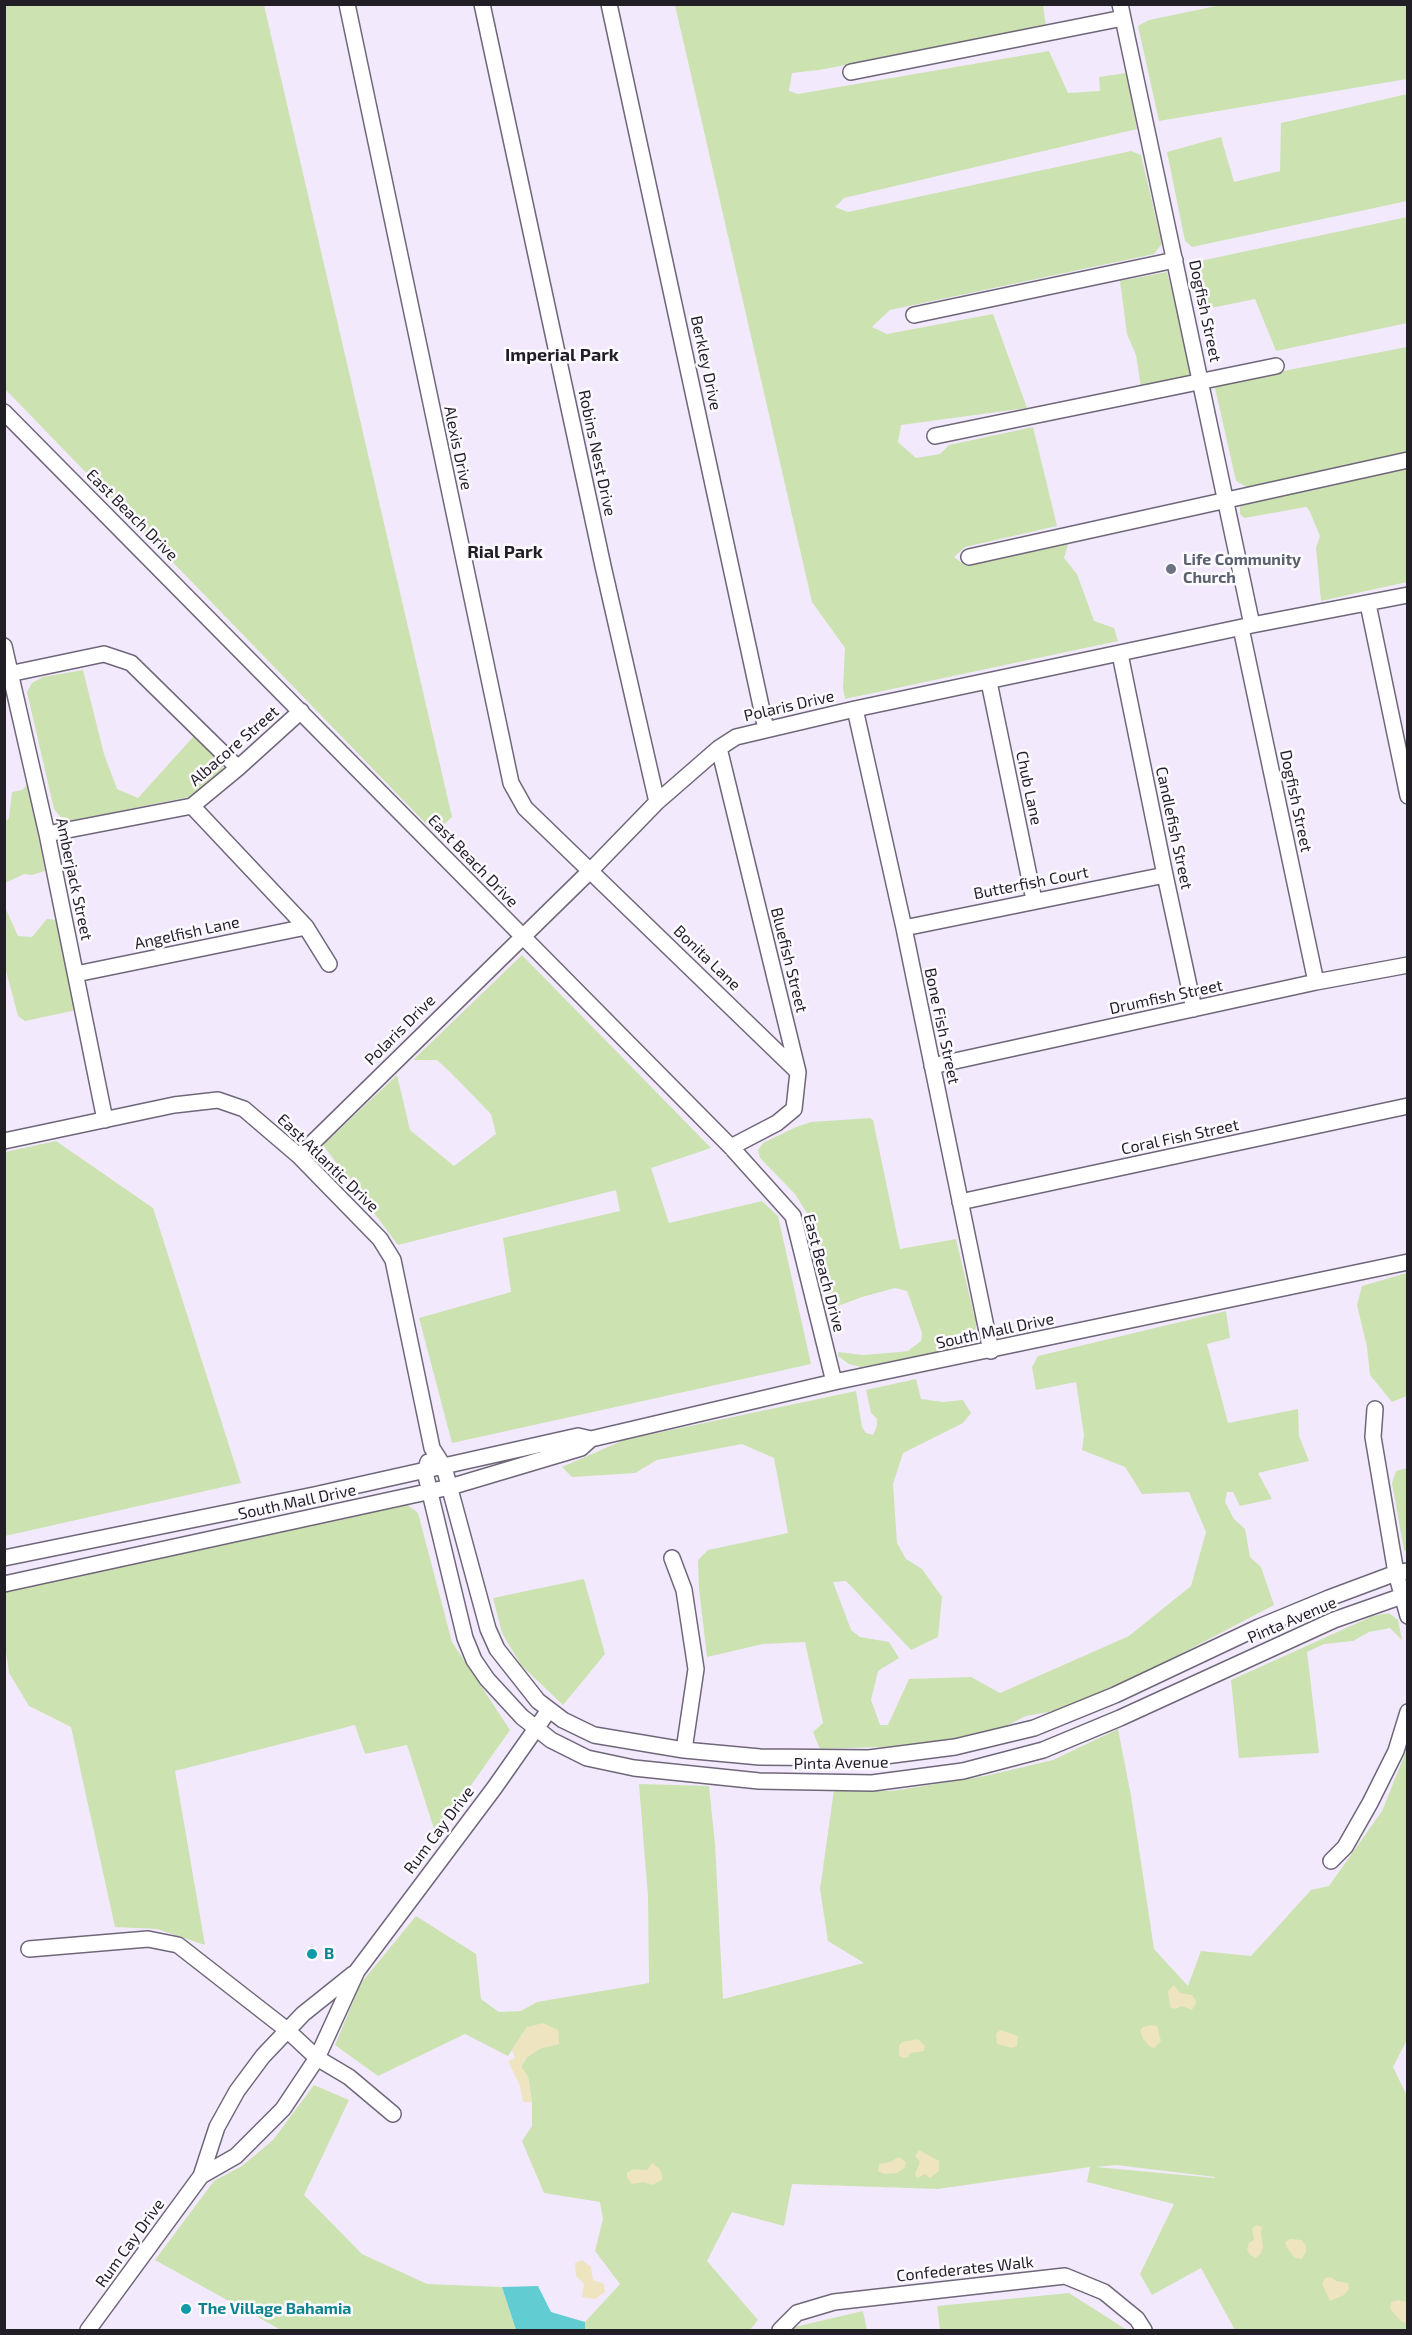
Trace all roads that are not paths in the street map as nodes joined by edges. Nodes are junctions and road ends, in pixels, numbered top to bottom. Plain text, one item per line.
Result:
1 (347, 4) edge
2 (482, 4) edge
3 (609, 4) edge
4 (1121, 11) edge
5 (851, 72) dead end
6 (1175, 260) junction
7 (914, 315) dead end
8 (1276, 366) dead end
9 (1201, 381) junction
10 (4, 412) edge
11 (935, 436) dead end
12 (1407, 460) edge
13 (1227, 499) junction
14 (969, 557) dead end
15 (1407, 595) edge
16 (1368, 604) junction
17 (1247, 627) junction
18 (4, 646) edge
19 (1120, 654) junction
20 (8, 674) edge
21 (989, 682) junction
22 (855, 710) junction
23 (301, 711) junction
24 (766, 729) junction
25 (719, 748) junction
26 (238, 768) junction
27 (1407, 796) edge
28 (657, 802) junction
29 (192, 806) junction
30 (47, 834) junction
31 (591, 870) junction
32 (1165, 875) junction
33 (1034, 900) junction
34 (306, 927) junction
35 (904, 928) junction
36 (521, 936) junction
37 (329, 964) dead end
38 (1407, 965) edge
39 (76, 974) junction
40 (1316, 982) junction
41 (1194, 1009) junction
42 (932, 1066) junction
43 (798, 1072) junction
44 (1407, 1106) edge
45 (105, 1120) junction
46 (4, 1141) edge
47 (730, 1147) junction
48 (299, 1156) junction
49 (960, 1202) junction
50 (1407, 1262) edge
51 (992, 1351) junction
52 (834, 1382) junction
53 (1375, 1409) dead end
54 (591, 1439) junction
55 (432, 1448) junction
56 (444, 1467) junction
57 (425, 1472) junction
58 (450, 1487) junction
59 (430, 1492) junction
60 (314, 1495) junction
61 (319, 1516) junction
62 (4, 1558) edge
63 (672, 1558) dead end
64 (1402, 1572) edge
65 (4, 1584) edge
66 (1405, 1595) edge
67 (1407, 1616) edge
68 (549, 1710) junction
69 (1407, 1712) edge
70 (535, 1728) junction
71 (1034, 1728) junction
72 (684, 1750) junction
73 (1042, 1750) junction
74 (1330, 1861) dead end
75 (29, 1949) dead end
76 (357, 1971) junction
77 (287, 2030) junction
78 (317, 2058) junction
79 (393, 2114) dead end
80 (201, 2176) junction
81 (88, 2331) edge
82 (780, 2331) edge
83 (1144, 2331) edge

1 - 31 street, Alexis Drive
2 - 28 street, Robins Nest Drive
3 - 24 street, Berkley Drive
4 - 5 street
4 - 6 street, Dogfish Street
6 - 7 street
6 - 9 street, Dogfish Street
8 - 9 street
9 - 11 street
9 - 13 street, Dogfish Street
10 - 23 street, East Beach Drive
12 - 13 street
13 - 14 street
13 - 17 street, Dogfish Street
15 - 16 street, Polaris Drive
16 - 17 street, Polaris Drive
16 - 27 street
17 - 19 street, Polaris Drive
17 - 40 street, Dogfish Street
18 - 20 street, Amberjack Street
19 - 21 street, Polaris Drive
19 - 32 street, Candlefish Street
20 - 26 street
20 - 30 street, Amberjack Street
21 - 22 street, Polaris Drive
21 - 33 street, Chub Lane
22 - 24 street, Polaris Drive
22 - 35 street, Bone Fish Street
23 - 26 street, Albacore Street
23 - 36 street, East Beach Drive
24 - 25 street, Polaris Drive
25 - 28 street, Polaris Drive
25 - 43 street, Bluefish Street
26 - 29 street, Albacore Street
28 - 31 street, Polaris Drive
29 - 30 street, Albacore Street
29 - 34 street
30 - 39 street, Amberjack Street
31 - 36 street, Polaris Drive
31 - 43 street, Bonita Lane
32 - 33 street, Butterfish Court
32 - 41 street, Candlefish Street
33 - 35 street, Butterfish Court
34 - 37 street
34 - 39 street, Angelfish Lane
35 - 42 street, Bone Fish Street
36 - 47 street, East Beach Drive
36 - 48 street, Polaris Drive
38 - 40 street, Drumfish Street
39 - 45 street, Amberjack Street
40 - 41 street, Drumfish Street
41 - 42 street, Drumfish Street
42 - 49 street, Bone Fish Street
43 - 47 street, Bluefish Street
44 - 49 street, Coral Fish Street
45 - 46 street, East Atlantic Drive
45 - 48 street, East Atlantic Drive
47 - 52 street, East Beach Drive
48 - 55 street, East Atlantic Drive
49 - 51 street, Bone Fish Street
50 - 51 street, South Mall Drive
51 - 52 street, South Mall Drive
52 - 54 street, South Mall Drive
53 - 64 street
54 - 56 street, South Mall Drive
54 - 58 street, South Mall Drive
55 - 56 street, East Atlantic Drive
55 - 57 street, East Atlantic Drive
56 - 57 street, South Mall Drive
56 - 58 street, Pinta Avenue
57 - 59 street, Pinta Avenue
57 - 60 street, South Mall Drive
58 - 59 street, South Mall Drive
58 - 68 street, Pinta Avenue
59 - 61 street, South Mall Drive
59 - 70 street, Pinta Avenue
60 - 61 street
60 - 62 street, South Mall Drive
61 - 65 street, South Mall Drive
63 - 72 street
64 - 66 street
64 - 71 street, Pinta Avenue
66 - 67 street
66 - 73 street, Pinta Avenue
68 - 70 street, Rum Cay Drive
68 - 72 street, Pinta Avenue
69 - 74 street
70 - 73 street, Pinta Avenue
70 - 76 street, Rum Cay Drive
71 - 72 street, Pinta Avenue
71 - 73 street
75 - 77 street
76 - 77 street, Rum Cay Drive
76 - 78 street, Rum Cay Drive
77 - 78 street
77 - 80 street, Rum Cay Drive
78 - 79 street
78 - 80 street, Rum Cay Drive
80 - 81 street, Rum Cay Drive
82 - 83 street, Confederates Walk

